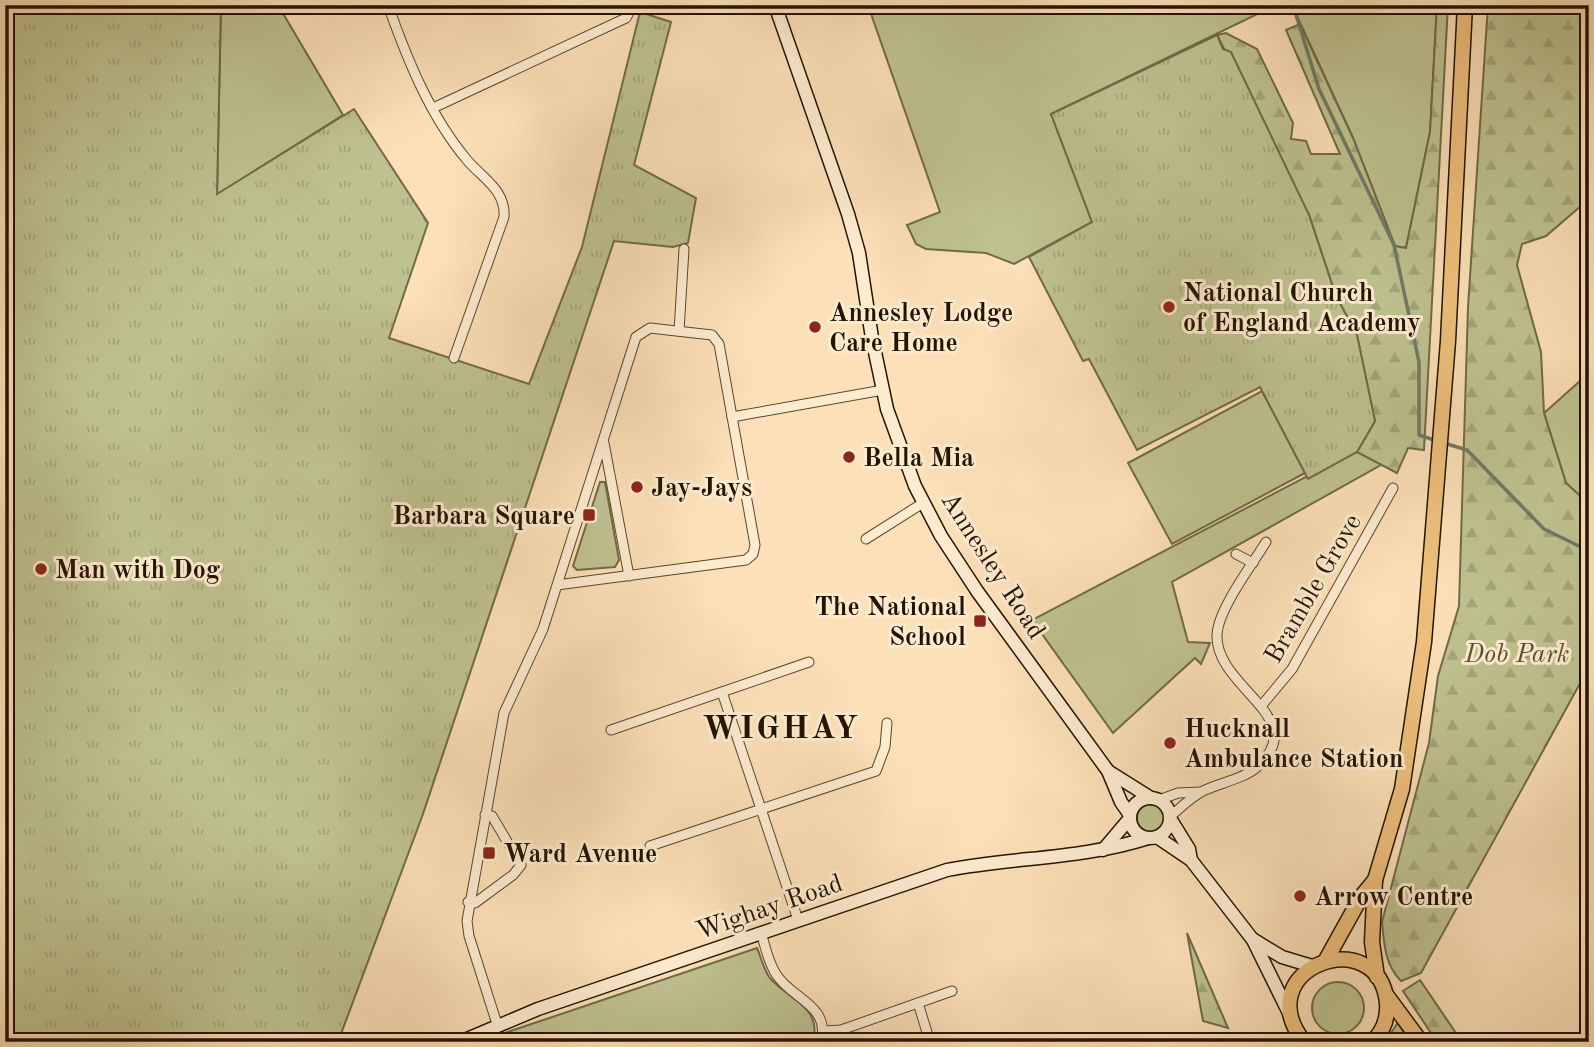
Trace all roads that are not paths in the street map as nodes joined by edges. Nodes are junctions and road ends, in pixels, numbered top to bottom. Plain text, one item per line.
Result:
1 (388, 5) edge
2 (633, 5) edge
3 (775, 5) edge
4 (1465, 5) edge
5 (433, 108) junction
6 (684, 249) dead end
7 (678, 331) junction
8 (454, 358) dead end
9 (883, 390) junction
10 (732, 417) junction
11 (603, 441) junction
12 (1393, 488) dead end
13 (923, 503) junction
14 (866, 539) dead end
15 (1266, 542) dead end
16 (1236, 554) dead end
17 (1253, 563) junction
18 (629, 576) junction
19 (558, 585) junction
20 (809, 662) dead end
21 (722, 692) junction
22 (1262, 705) junction
23 (887, 723) dead end
24 (611, 730) dead end
25 (1108, 771) junction
26 (1202, 792) junction
27 (1155, 799) junction
28 (761, 809) junction
29 (485, 815) junction
30 (1130, 816) junction
31 (1171, 818) junction
32 (1153, 838) junction
33 (650, 846) dead end
34 (1103, 850) junction
35 (1191, 860) junction
36 (1375, 880) junction
37 (468, 902) junction
38 (798, 920) junction
39 (761, 932) junction
40 (1253, 940) junction
41 (1326, 960) junction
42 (1312, 966) junction
43 (1377, 977) junction
44 (952, 991) dead end
45 (1386, 995) junction
46 (918, 1003) junction
47 (1290, 1015) junction
48 (497, 1024) junction
49 (824, 1031) junction
50 (1300, 1039) edge
51 (460, 1042) edge
52 (821, 1042) edge
53 (930, 1042) edge
54 (1372, 1042) edge
55 (1421, 1042) edge

1 - 5 street
2 - 5 street
3 - 9 main road, Annesley Road
4 - 36 main road
5 - 8 street
6 - 7 street
7 - 10 street
7 - 11 street
9 - 10 street
9 - 13 main road, Annesley Road
10 - 18 street
11 - 18 street
11 - 19 street
12 - 22 street, Bramble Grove
13 - 14 street
13 - 25 main road, Annesley Road
15 - 17 street
16 - 17 street
17 - 22 street
18 - 19 street
19 - 29 street
20 - 21 street
21 - 24 street
21 - 28 street
22 - 26 street
23 - 28 street
25 - 27 main road, Annesley Road
25 - 30 main road, Annesley Road
26 - 27 street
26 - 31 street
27 - 30 main road
27 - 31 main road
28 - 33 street
28 - 38 street
29 - 37 street
29 - 37 street
30 - 32 main road
30 - 34 main road
31 - 32 main road
31 - 35 main road
32 - 34 main road, Wighay Road
32 - 35 main road
34 - 38 main road, Wighay Road
35 - 40 main road
36 - 41 main road
36 - 43 main road
37 - 48 street
38 - 39 main road, Wighay Road
39 - 48 main road, Wighay Road
39 - 49 street
40 - 42 main road
40 - 47 main road
41 - 42 main road
41 - 43 main road
42 - 47 main road
43 - 45 main road
44 - 46 street
45 - 54 main road
45 - 55 main road
46 - 49 street
46 - 53 street
47 - 50 main road
48 - 51 main road, Wighay Road
49 - 52 street

